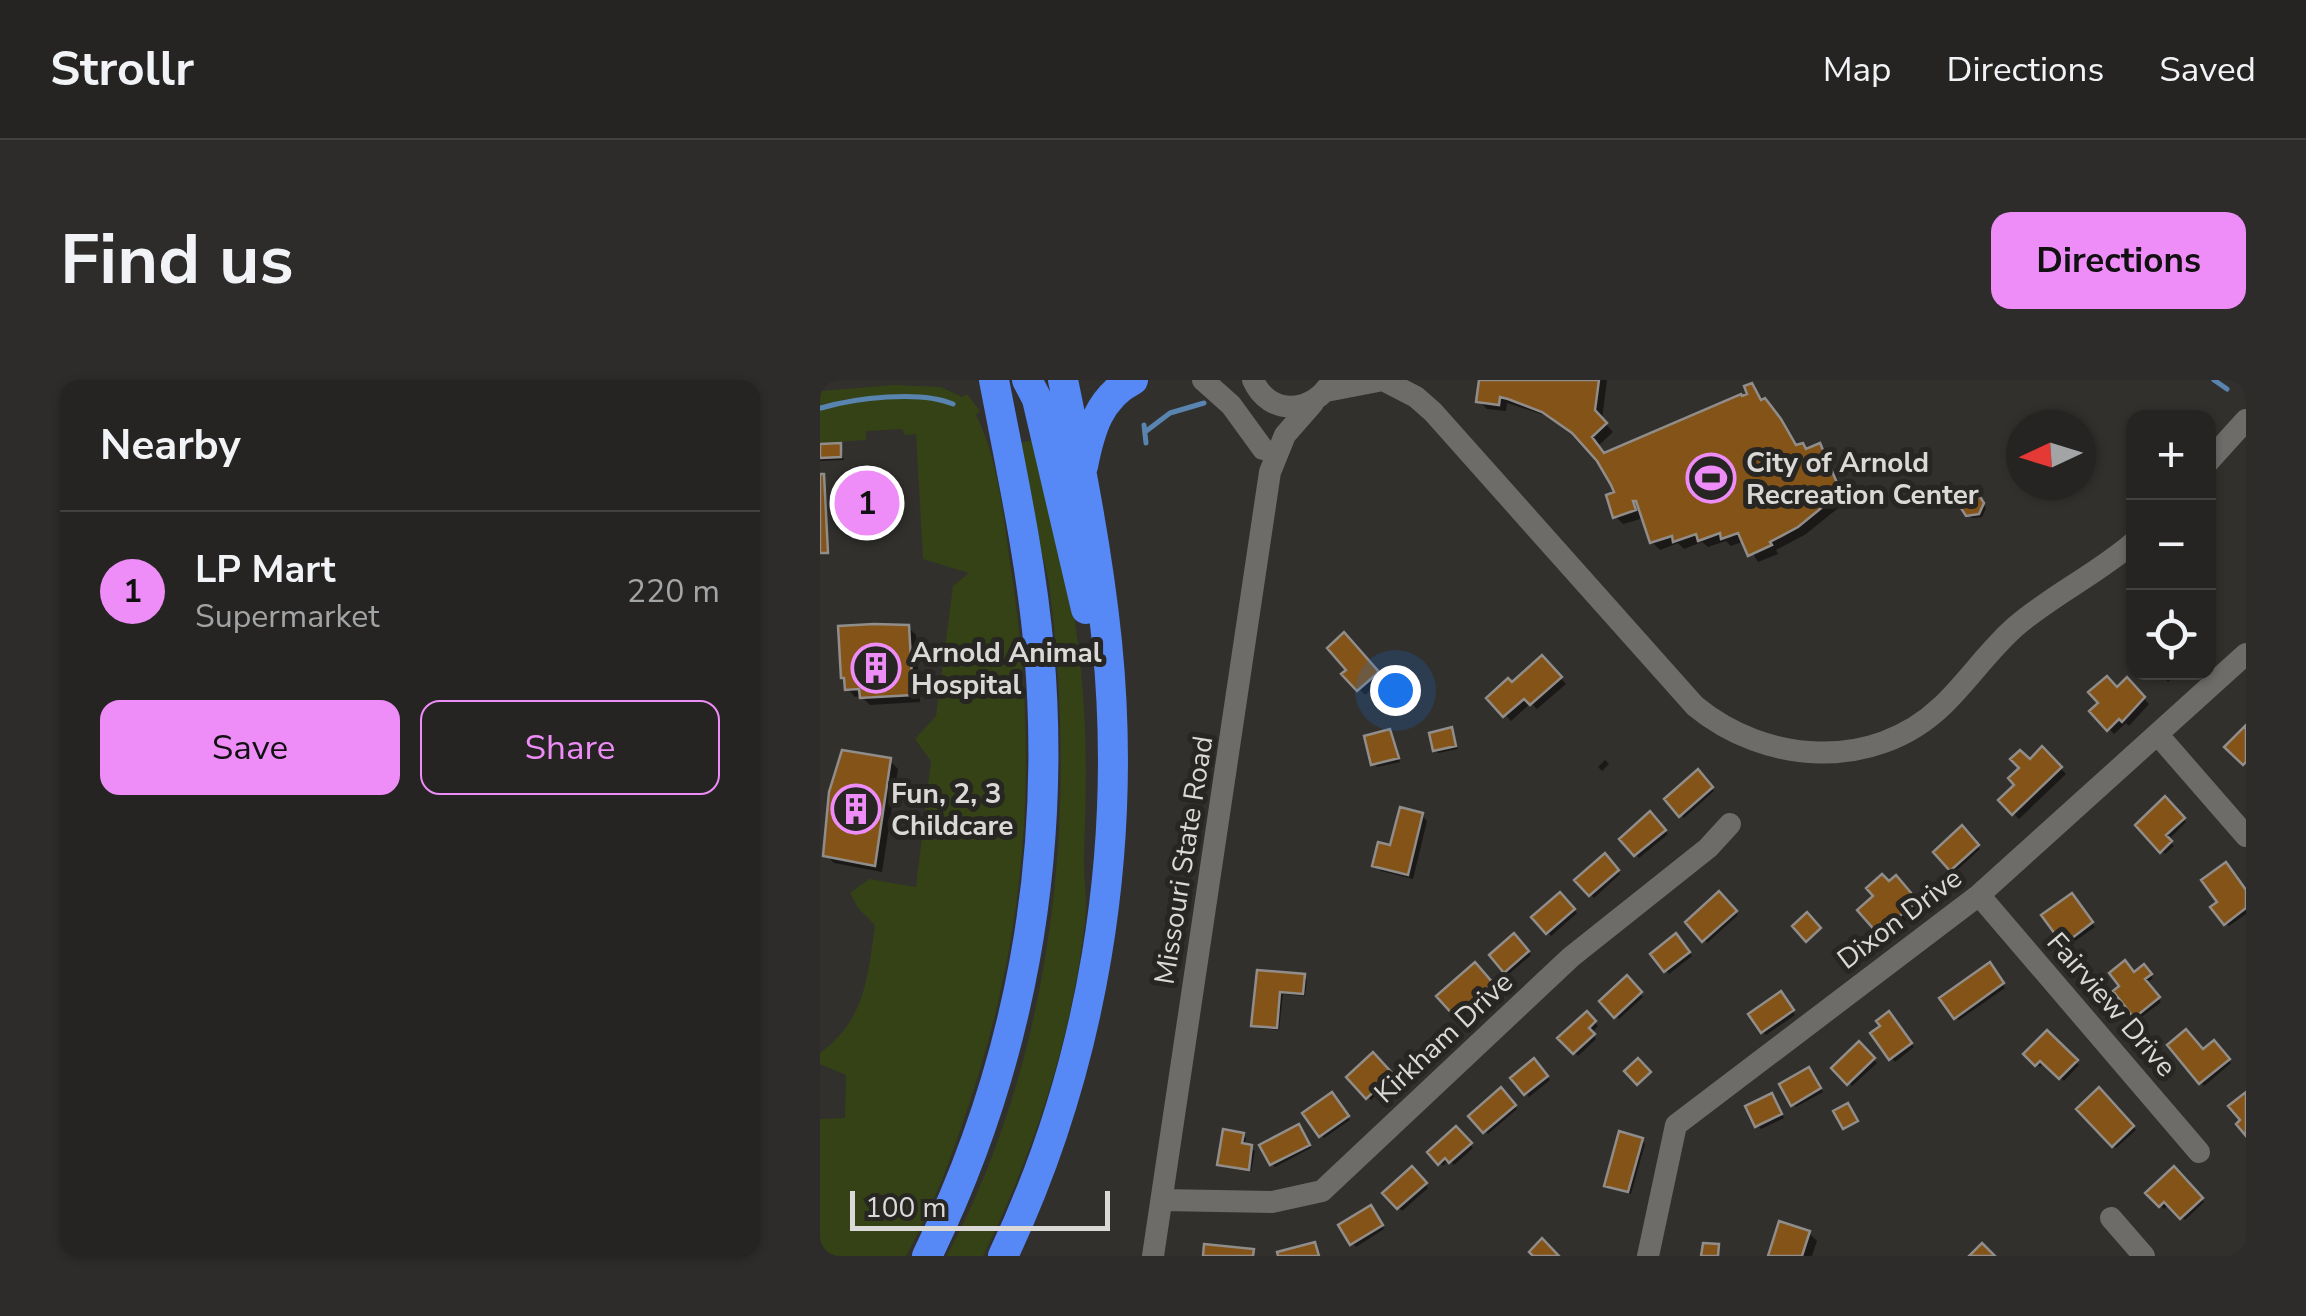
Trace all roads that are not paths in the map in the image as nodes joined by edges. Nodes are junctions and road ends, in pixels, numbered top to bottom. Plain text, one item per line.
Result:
1 (994, 380) edge
2 (1027, 380) edge
3 (1063, 380) edge
4 (1133, 380) edge
5 (1203, 380) edge
6 (1383, 380) edge
7 (1254, 383) edge
8 (1324, 391) edge
9 (2246, 420) edge
10 (1263, 449) junction
11 (2216, 453) edge
12 (1270, 472) junction
13 (1081, 474) junction
14 (2126, 548) edge
15 (2246, 654) edge
16 (1112, 709) junction
17 (2158, 735) junction
18 (1730, 824) dead end
19 (2246, 836) edge
20 (1979, 895) junction
21 (2199, 1152) dead end
22 (1162, 1200) junction
23 (2111, 1218) dead end
24 (927, 1256) edge
25 (1003, 1256) edge
26 (1153, 1256) edge
27 (1648, 1256) edge
28 (2144, 1256) edge

1 - 24 highway
2 - 16 highway
3 - 13 highway
4 - 13 highway
5 - 10 street
6 - 8 street
6 - 14 street
7 - 8 street
7 - 10 street, Missouri State Road
8 - 12 street, Missouri State Road
9 - 11 street
10 - 12 street, Missouri State Road
12 - 22 street, Missouri State Road
13 - 16 highway
15 - 17 street, Dixon Drive
16 - 25 highway
17 - 19 street
17 - 20 street, Dixon Drive
18 - 22 street, Kirkham Drive
20 - 21 street, Fairview Drive
20 - 27 street, Dixon Drive
22 - 26 street, Missouri State Road
23 - 28 street

